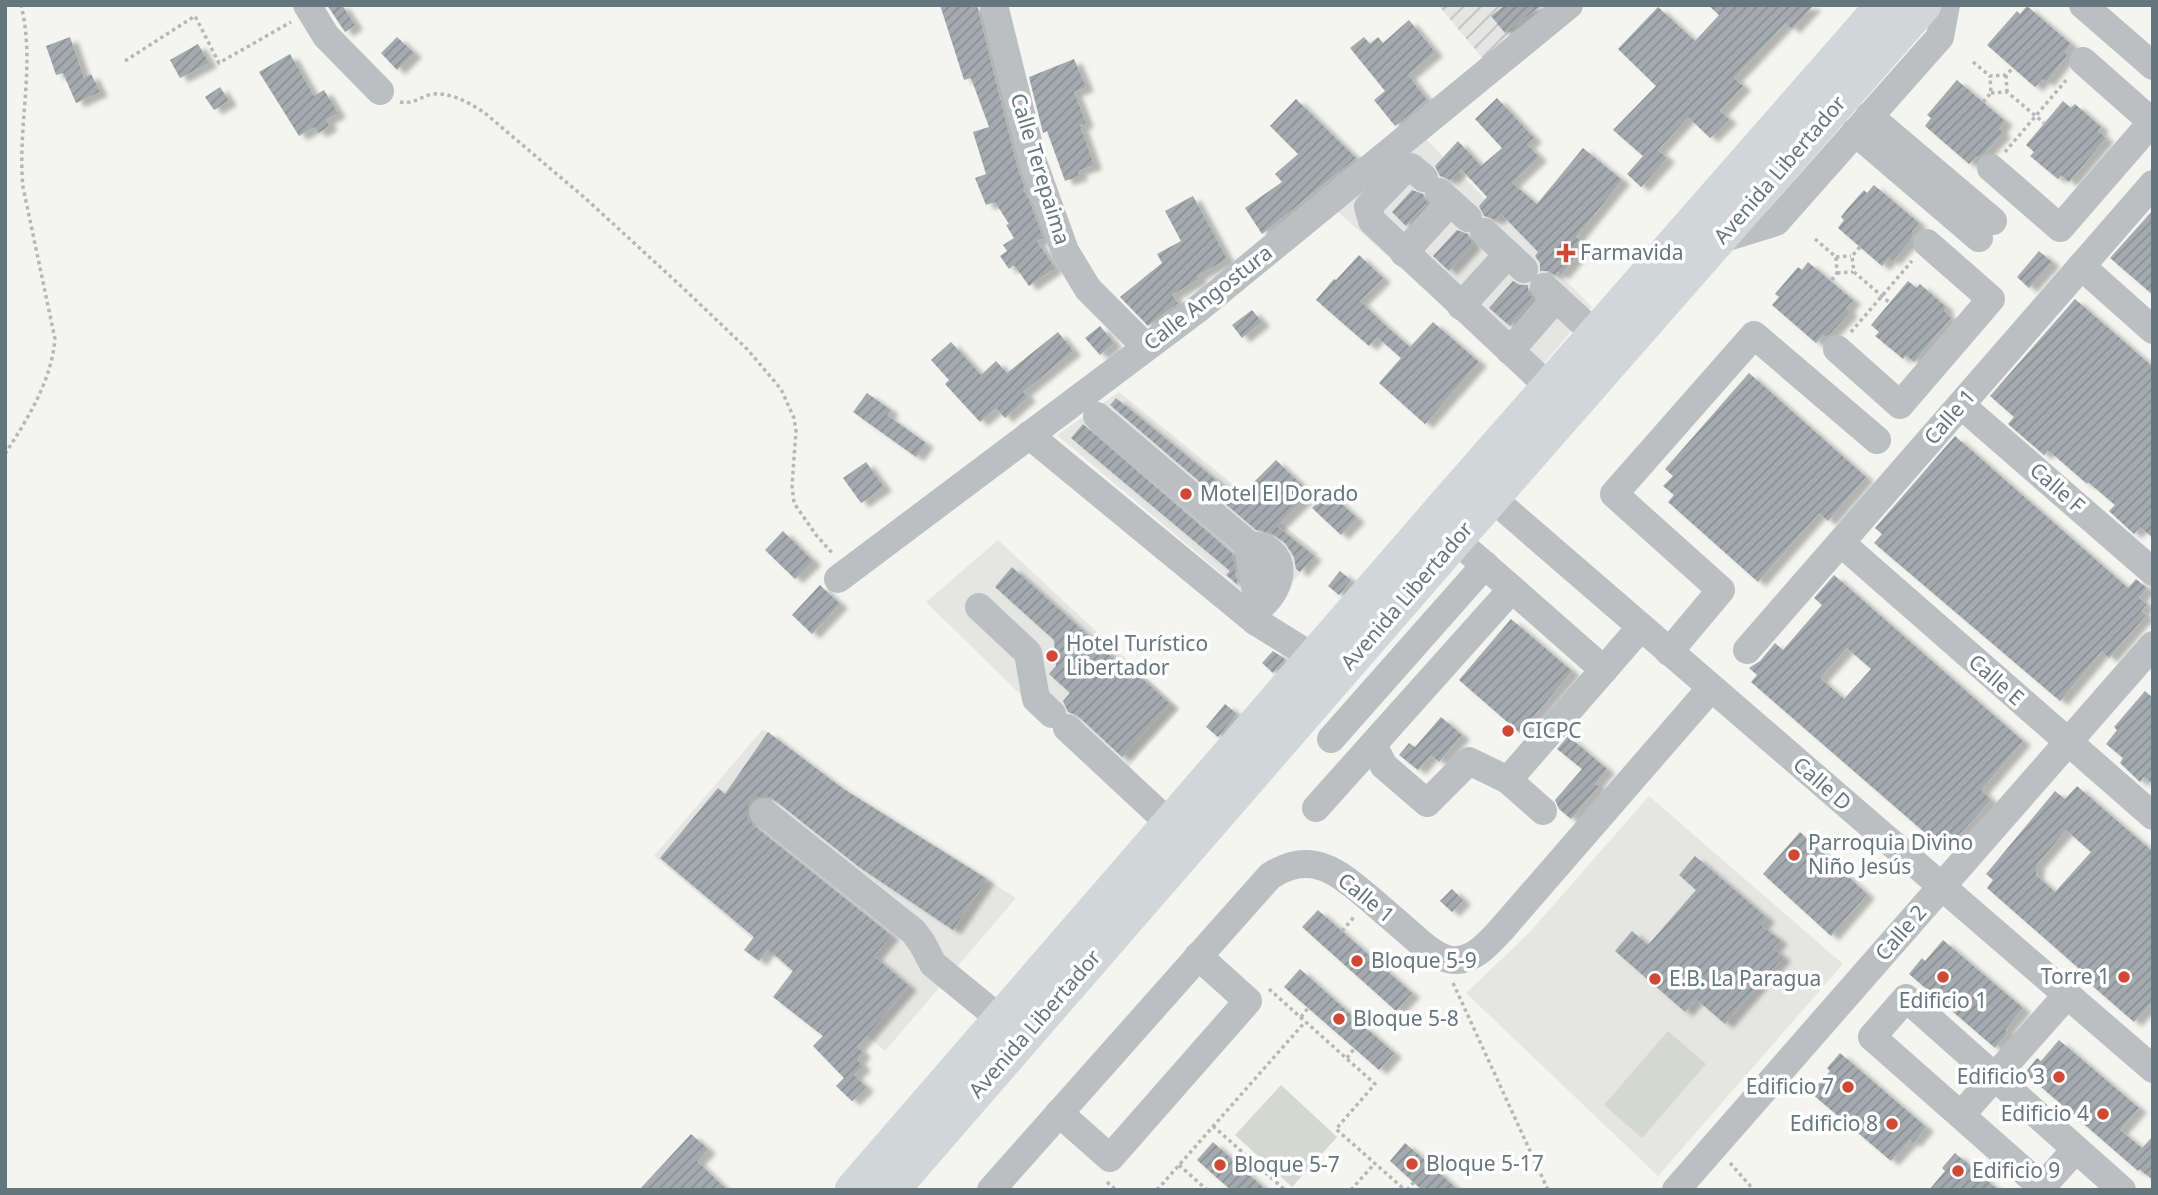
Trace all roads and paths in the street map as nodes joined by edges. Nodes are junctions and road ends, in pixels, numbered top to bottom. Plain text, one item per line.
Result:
1 (21, 5) edge
2 (994, 5) edge
3 (1569, 5) edge
4 (1883, 5) edge
5 (1924, 5) edge
6 (1946, 5) edge
7 (2083, 5) edge
8 (309, 8) edge
9 (125, 61) dead end
10 (2083, 61) joint
11 (1973, 62) dead end
12 (2153, 66) edge
13 (2013, 68) dead end
14 (2006, 75) junction
15 (1990, 76) junction
16 (380, 91) joint
17 (2007, 92) junction
18 (1991, 93) junction
19 (1983, 102) dead end
20 (2036, 116) junction
21 (2045, 123) dead end
22 (1863, 124) junction
23 (1992, 168) joint
24 (2153, 184) edge
25 (2018, 192) junction
26 (1453, 204) junction
27 (1986, 230) junction
28 (1815, 239) dead end
29 (1718, 240) junction
30 (1927, 243) joint
31 (1860, 247) dead end
32 (1404, 253) junction
33 (1852, 256) junction
34 (1836, 257) junction
35 (2081, 266) junction
36 (1954, 267) junction
37 (1854, 272) junction
38 (1837, 274) junction
39 (1533, 277) junction
40 (1831, 281) dead end
41 (1882, 296) junction
42 (1890, 303) dead end
43 (1461, 306) junction
44 (2153, 330) edge
45 (1595, 334) junction
46 (1146, 347) junction
47 (1837, 349) joint
48 (1510, 351) junction
49 (1549, 387) junction
50 (1961, 405) junction
51 (1097, 416) dead end
52 (1029, 435) junction
53 (1877, 440) dead end
54 (5, 454) edge
55 (1481, 488) junction
56 (1456, 540) junction
57 (1841, 543) junction
58 (1485, 565) junction
59 (2153, 572) edge
60 (844, 575) joint
61 (1512, 589) junction
62 (979, 607) dead end
63 (1257, 614) junction
64 (1641, 627) junction
65 (2153, 645) edge
66 (1747, 650) dead end
67 (1669, 652) junction
68 (1313, 657) junction
69 (1604, 670) junction
70 (1711, 688) junction
71 (1331, 739) dead end
72 (2068, 742) junction
73 (1373, 745) junction
74 (1508, 780) junction
75 (1316, 808) dead end
76 (1543, 811) dead end
77 (764, 812) dead end
78 (2153, 817) edge
79 (1169, 823) junction
80 (1941, 887) junction
81 (1198, 956) junction
82 (1451, 960) junction
83 (1261, 982) dead end
84 (2067, 995) junction
85 (1308, 1008) dead end
86 (1300, 1017) junction
87 (999, 1018) junction
88 (1305, 1022) junction
89 (1354, 1049) dead end
90 (1347, 1058) junction
91 (2149, 1058) edge
92 (1995, 1077) junction
93 (1059, 1113) junction
94 (1961, 1115) junction
95 (1213, 1126) junction
96 (1714, 1146) junction
97 (2076, 1149) junction
98 (1245, 1154) junction
99 (1237, 1163) dead end
100 (1375, 1163) junction
101 (1179, 1165) junction
102 (1414, 1182) dead end
103 (852, 1190) edge
104 (892, 1190) edge
105 (991, 1190) edge
106 (1157, 1190) edge
107 (1208, 1190) edge
108 (1285, 1190) edge
109 (1351, 1190) edge
110 (1406, 1190) edge
111 (1548, 1190) edge
112 (1676, 1190) edge
113 (1754, 1190) edge
114 (2122, 1190) edge

1 - 54 path
2 - 46 street, Calle Terepaima
3 - 46 street, Calle Angostura
4 - 45 main road, Avenida Libertador
5 - 29 main road, Avenida Libertador
6 - 22 street
7 - 12 street
8 - 9 path
8 - 16 street
10 - 20 path
10 - 25 street
11 - 15 path
13 - 14 path
14 - 15 path
14 - 17 path
15 - 18 path
16 - 60 path
17 - 18 path
17 - 20 path
18 - 19 path
20 - 21 path
20 - 23 path
22 - 27 street
22 - 29 street
23 - 25 street
24 - 35 street, Calle 1
25 - 27 street
26 - 32 street
26 - 32 street
26 - 39 street
27 - 36 street
28 - 34 path
29 - 55 main road, Avenida Libertador
30 - 36 street
30 - 41 path
31 - 33 path
32 - 43 street
33 - 34 path
33 - 37 path
34 - 38 path
35 - 44 street
35 - 50 street, Calle 1
36 - 47 street
37 - 38 path
37 - 41 path
38 - 40 path
39 - 43 street
39 - 45 street
39 - 48 street
41 - 42 path
41 - 47 path
43 - 48 street
45 - 49 main road, Avenida Libertador
46 - 52 street, Calle Angostura
48 - 49 street
49 - 55 main road, Avenida Libertador
50 - 57 street, Calle 1
50 - 59 street, Calle F
51 - 63 street
52 - 60 street, Calle Angostura
52 - 63 street
53 - 67 street
55 - 56 main road, Avenida Libertador
55 - 64 street, Calle D
55 - 68 main road, Avenida Libertador
56 - 58 street
56 - 104 main road, Avenida Libertador
57 - 66 street, Calle 1
57 - 72 street, Calle E
58 - 61 street
58 - 71 street
61 - 69 street
61 - 73 street
62 - 79 street
63 - 68 street
64 - 67 street, Calle D
64 - 69 street
65 - 72 street, Calle 2
67 - 70 street, Calle D
68 - 79 main road, Avenida Libertador
69 - 74 street
70 - 80 street, Calle D
70 - 82 street
72 - 78 street, Calle E
72 - 80 street, Calle 2
73 - 74 street
73 - 75 street
74 - 76 street
77 - 87 street
79 - 87 main road, Avenida Libertador
80 - 84 street, Calle D
80 - 96 street, Calle 2
81 - 82 street, Calle 1
81 - 93 street, Calle 1
81 - 93 street
82 - 111 path
83 - 86 path
84 - 91 street, Calle D
84 - 92 street
85 - 86 path
86 - 88 path
87 - 103 main road, Avenida Libertador
88 - 90 path
88 - 95 path
89 - 90 path
90 - 100 path
92 - 94 street
92 - 94 street
92 - 97 street
93 - 105 street, Calle 1
94 - 97 street
95 - 98 path
95 - 101 path
96 - 112 street, Calle 2
96 - 113 path
97 - 114 street
98 - 99 path
98 - 108 path
100 - 109 path
100 - 110 path
101 - 106 path
101 - 107 path
102 - 110 path

